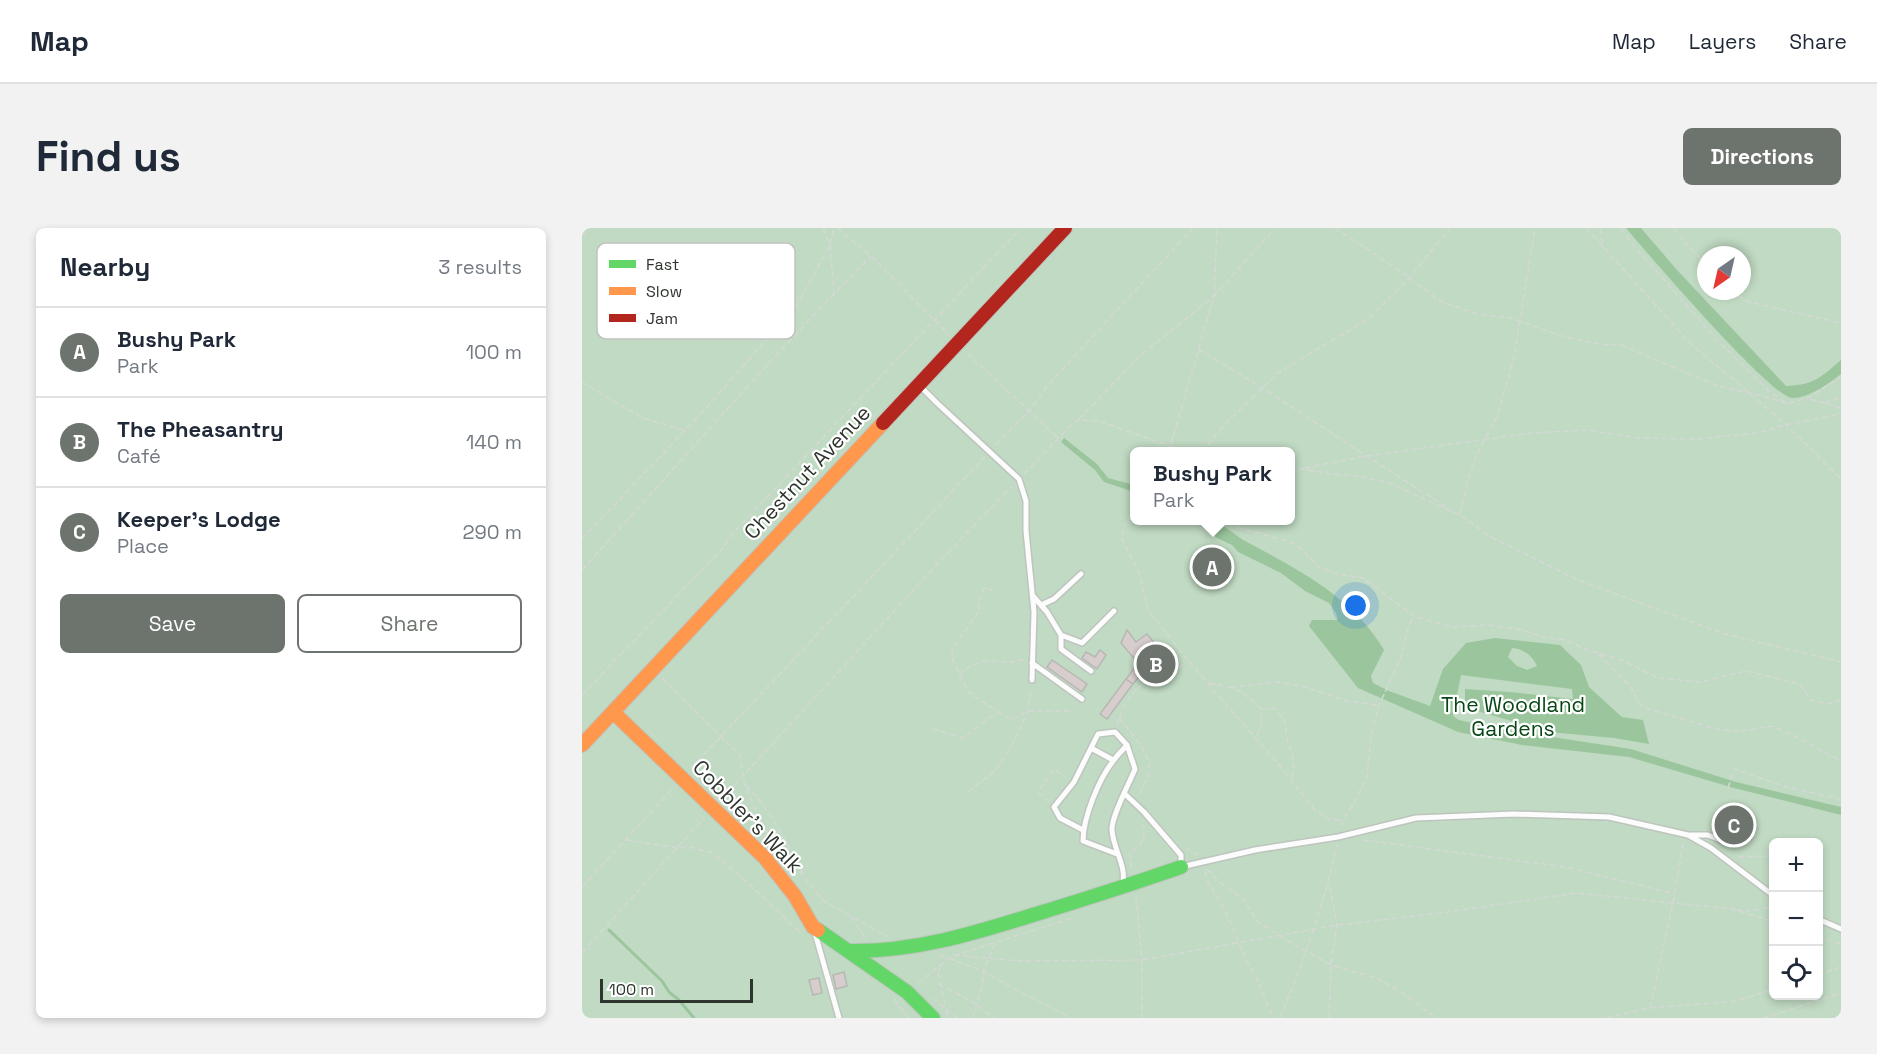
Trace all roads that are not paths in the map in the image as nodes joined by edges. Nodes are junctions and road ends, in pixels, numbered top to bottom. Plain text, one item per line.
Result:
1 (1065, 228) edge
2 (918, 384) junction
3 (1081, 574) dead end
4 (1032, 595) junction
5 (1041, 605) junction
6 (1114, 611) dead end
7 (1061, 635) junction
8 (1032, 663) junction
9 (1091, 671) dead end
10 (1032, 680) road end
11 (1082, 699) dead end
12 (613, 712) junction
13 (582, 745) edge
14 (1127, 745) junction
15 (1091, 748) junction
16 (1113, 760) junction
17 (1125, 794) junction
18 (1706, 829) dead end
19 (1083, 830) junction
20 (1686, 835) junction
21 (1702, 835) junction
22 (1723, 841) dead end
23 (1117, 855) junction
24 (1181, 867) junction
25 (1129, 886) junction
26 (1769, 893) edge
27 (1823, 921) edge
28 (813, 927) junction
29 (1841, 929) edge
30 (849, 951) junction
31 (839, 1018) edge
32 (933, 1018) edge

1 - 2 street, Chestnut Avenue
2 - 4 lane
2 - 12 street, Chestnut Avenue
3 - 5 lane
4 - 5 lane
4 - 8 lane
5 - 7 lane
6 - 7 lane
7 - 9 lane
8 - 10 lane
8 - 11 lane
12 - 13 street, Chestnut Avenue
12 - 28 street, Cobbler's Walk
14 - 15 lane
14 - 16 lane
14 - 17 lane
15 - 16 lane
15 - 19 lane
16 - 19 lane
17 - 23 lane
17 - 24 lane
18 - 21 lane
19 - 23 lane
20 - 21 lane
20 - 24 lane
20 - 26 lane
21 - 22 lane
23 - 25 lane
24 - 25 street
25 - 30 street
27 - 29 lane
28 - 30 street, Cobbler's Walk
28 - 31 lane
30 - 32 street, Cobbler's Walk

